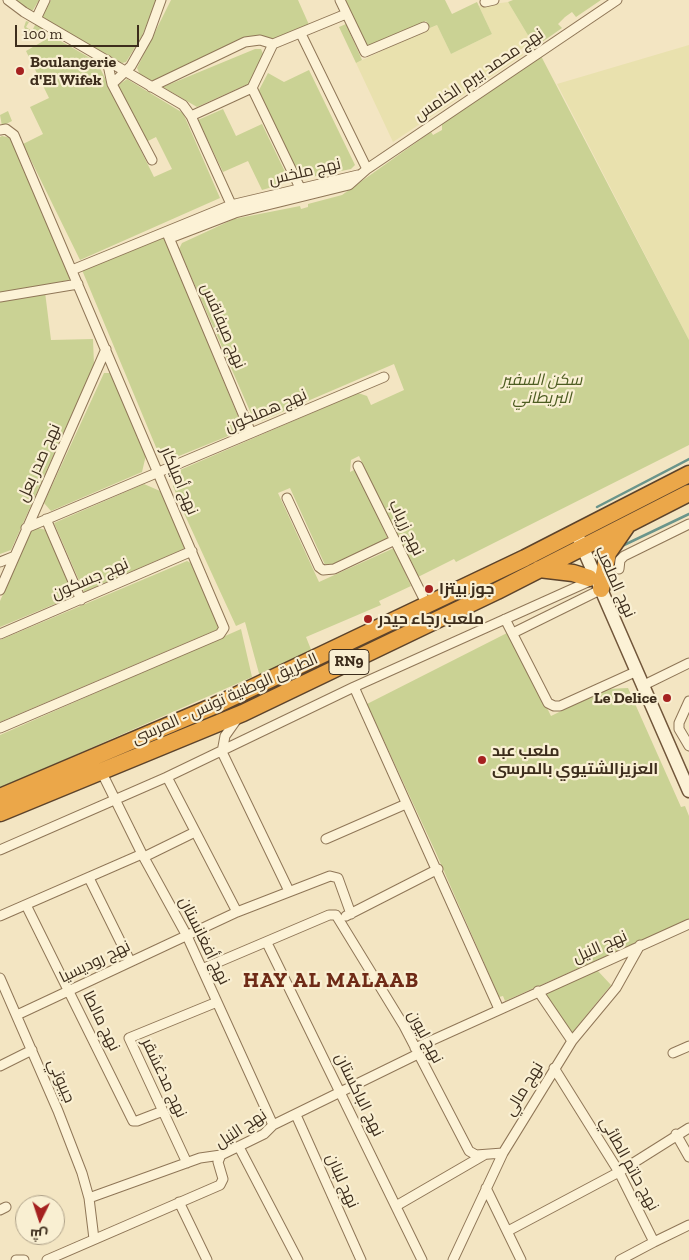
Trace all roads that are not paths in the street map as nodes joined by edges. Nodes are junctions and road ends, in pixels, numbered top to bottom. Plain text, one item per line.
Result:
1 (8, 0) edge
2 (45, 0) edge
3 (161, 0) edge
4 (340, 0) edge
5 (617, 0) edge
6 (346, 14) junction
7 (36, 18) junction
8 (424, 27) dead end
9 (301, 34) junction
10 (273, 44) junction
11 (107, 60) junction
12 (128, 71) junction
13 (112, 84) junction
14 (151, 87) junction
15 (252, 88) junction
16 (191, 116) junction
17 (0, 130) edge
18 (152, 160) dead end
19 (367, 169) junction
20 (358, 175) joint
21 (302, 192) junction
22 (233, 209) junction
23 (168, 235) junction
24 (72, 270) junction
25 (78, 284) junction
26 (0, 297) edge
27 (106, 349) junction
28 (384, 377) dead end
29 (252, 433) junction
30 (358, 466) dead end
31 (159, 472) junction
32 (689, 474) edge
33 (689, 493) edge
34 (288, 498) dead end
35 (46, 519) junction
36 (689, 524) edge
37 (627, 525) junction
38 (26, 528) junction
39 (395, 540) junction
40 (576, 542) junction
41 (192, 552) junction
42 (15, 556) junction
43 (0, 562) edge
44 (540, 569) junction
45 (619, 569) dead end
46 (594, 585) junction
47 (0, 589) edge
48 (80, 600) junction
49 (427, 605) junction
50 (505, 620) junction
51 (513, 633) junction
52 (0, 634) edge
53 (689, 663) edge
54 (635, 672) junction
55 (642, 686) junction
56 (354, 687) junction
57 (689, 701) edge
58 (243, 714) junction
59 (0, 728) edge
60 (689, 746) edge
61 (222, 752) junction
62 (101, 771) junction
63 (168, 777) junction
64 (689, 791) edge
65 (0, 798) edge
66 (116, 799) junction
67 (406, 804) junction
68 (0, 813) edge
69 (195, 832) junction
70 (326, 839) dead end
71 (0, 850) edge
72 (143, 855) junction
73 (438, 869) junction
74 (89, 878) junction
75 (289, 892) junction
76 (26, 905) junction
77 (237, 912) junction
78 (350, 914) junction
79 (0, 916) edge
80 (337, 917) junction
81 (689, 924) edge
82 (188, 936) junction
83 (267, 943) junction
84 (640, 946) junction
85 (130, 961) junction
86 (202, 969) junction
87 (0, 978) edge
88 (70, 991) junction
89 (538, 992) junction
90 (217, 1002) junction
91 (499, 1008) junction
92 (16, 1015) junction
93 (572, 1041) junction
94 (689, 1046) edge
95 (32, 1050) junction
96 (416, 1051) junction
97 (673, 1053) dead end
98 (0, 1066) edge
99 (554, 1068) junction
100 (342, 1093) junction
101 (163, 1110) junction
102 (296, 1115) junction
103 (273, 1124) junction
104 (689, 1128) edge
105 (676, 1134) junction
106 (239, 1147) junction
107 (503, 1153) junction
108 (221, 1155) junction
109 (484, 1156) junction
110 (689, 1157) edge
111 (187, 1163) junction
112 (619, 1172) junction
113 (486, 1188) junction
114 (89, 1198) junction
115 (179, 1202) junction
116 (396, 1206) junction
117 (689, 1224) edge
118 (508, 1231) junction
119 (94, 1239) junction
120 (654, 1242) junction
121 (16, 1260) edge
122 (24, 1260) edge
123 (47, 1260) edge
124 (207, 1260) edge
125 (298, 1260) edge
126 (361, 1260) edge
127 (422, 1260) edge
128 (452, 1260) edge
129 (521, 1260) edge
130 (620, 1260) edge

1 - 7 street
2 - 7 street
3 - 12 street
4 - 6 street
5 - 19 street, نهج محمد بيرم الخامس
6 - 8 street
6 - 9 street
7 - 11 street
9 - 10 street
9 - 19 street
10 - 14 street
10 - 15 street
11 - 12 street
11 - 13 street
12 - 13 street
12 - 14 street
13 - 18 street
14 - 16 street
15 - 16 street
15 - 21 street
16 - 22 street
17 - 24 street, نهج أميلكار
19 - 20 street, نهج محمد بيرم الخامس
20 - 21 street, نهج ملخس
21 - 22 street, نهج ملخس
22 - 23 street, نهج ملخس
23 - 24 street, نهج ملخس
23 - 29 street, نهج صيفاقس
24 - 25 street, نهج أميلكار
25 - 26 street
25 - 27 street, نهج أميلكار
27 - 31 street, نهج أميلكار
27 - 38 street, نهج صدر بعل
28 - 29 street, نهج هملكون
29 - 31 street, نهج هملكون
30 - 39 street, نهج زرياب
31 - 35 street, نهج هملكون
31 - 41 street, نهج أميلكار
32 - 40 highway, الطريق الوطنية تونس - المرسى / RN9
33 - 37 highway, الطريق الوطنية تونس - المرسى / RN9
34 - 39 street
35 - 38 street, نهج هملكون
35 - 48 street
36 - 45 street
37 - 40 highway, الطريق الوطنية تونس - المرسى / RN9
37 - 46 highway
38 - 42 street, نهج صدر بعل
39 - 49 street, نهج زرياب
40 - 44 highway, الطريق الوطنية تونس - المرسى / RN9
40 - 46 street, نهج الملعب
40 - 49 highway, الطريق الوطنية تونس - المرسى / RN9
41 - 48 street, نهج جسكون
41 - 59 street, نهج أميلكار
42 - 43 street
42 - 47 street, نهج صدر بعل
44 - 46 highway
44 - 58 highway, الطريق الوطنية تونس - المرسى / RN9
46 - 50 street
46 - 51 street
46 - 54 street, نهج الملعب
48 - 52 street, نهج جسكون
49 - 65 highway, الطريق الوطنية تونس - المرسى / RN9
50 - 51 street
50 - 56 street
51 - 54 street
53 - 55 street
54 - 55 street, نهج الملعب
55 - 64 street, نهج الملعب
56 - 61 street
56 - 67 street
57 - 60 street
58 - 61 street
58 - 62 highway, الطريق الوطنية تونس - المرسى / RN9
61 - 63 street
61 - 75 street
62 - 66 street, نهج أفغانستان
62 - 68 highway, الطريق الوطنية تونس - المرسى / RN9
63 - 66 street
63 - 69 street
66 - 71 street
66 - 72 street, نهج أفغانستان
67 - 70 street
67 - 73 street
69 - 72 street
69 - 77 street
72 - 74 street
72 - 82 street, نهج أفغانستان
73 - 78 street
73 - 91 street
74 - 76 street
74 - 85 street
75 - 77 street, نهج روديسيا
75 - 78 street, نهج روديسيا
76 - 79 street
76 - 88 street, نهج مالطا
77 - 82 street, نهج روديسيا
78 - 80 street
80 - 83 street
80 - 96 street, نهج ليون
81 - 84 street, نهج النيل
82 - 85 street, نهج روديسيا
82 - 86 street, نهج أفغانستان
83 - 86 street
83 - 100 street, نهج الباكستان
84 - 89 street, نهج النيل
84 - 93 street, نهج مالي
85 - 88 street, نهج روديسيا
86 - 90 street, نهج أفغانستان
87 - 92 street, جيبوتي
88 - 92 street, نهج روديسيا
88 - 101 street, نهج مالطا
89 - 91 street, نهج النيل
89 - 93 street
90 - 101 street, نهج مدغشقر
90 - 103 street, نهج أفغانستان
91 - 96 street, نهج النيل
92 - 95 street, جيبوتي
93 - 99 street, نهج مالي
94 - 97 street
95 - 98 street
95 - 114 street, جيبوتي
96 - 100 street, نهج النيل
96 - 109 street, نهج ليون
99 - 107 street, نهج مالي
99 - 112 street, نهج حاتم الطائي
100 - 102 street, نهج النيل
100 - 116 street, نهج الباكستان
101 - 111 street, نهج مدغشقر
102 - 103 street, نهج النيل
102 - 126 street, نهج لبنان
103 - 106 street, نهج النيل
104 - 105 street
105 - 110 street
105 - 112 street
106 - 108 street, نهج النيل
106 - 125 street
107 - 109 street
107 - 113 street, نهج مالي
108 - 111 street
108 - 115 street, نهج النيل
109 - 116 street
111 - 114 street
112 - 118 street
112 - 120 street, نهج حاتم الطائي
113 - 118 street
113 - 128 street, نهج مالي
114 - 119 street, جيبوتي
115 - 119 street, نهج النيل
115 - 124 street
116 - 127 street, نهج الباكستان
117 - 120 street
118 - 129 street
119 - 123 street, نهج النيل
120 - 130 street
121 - 122 street

